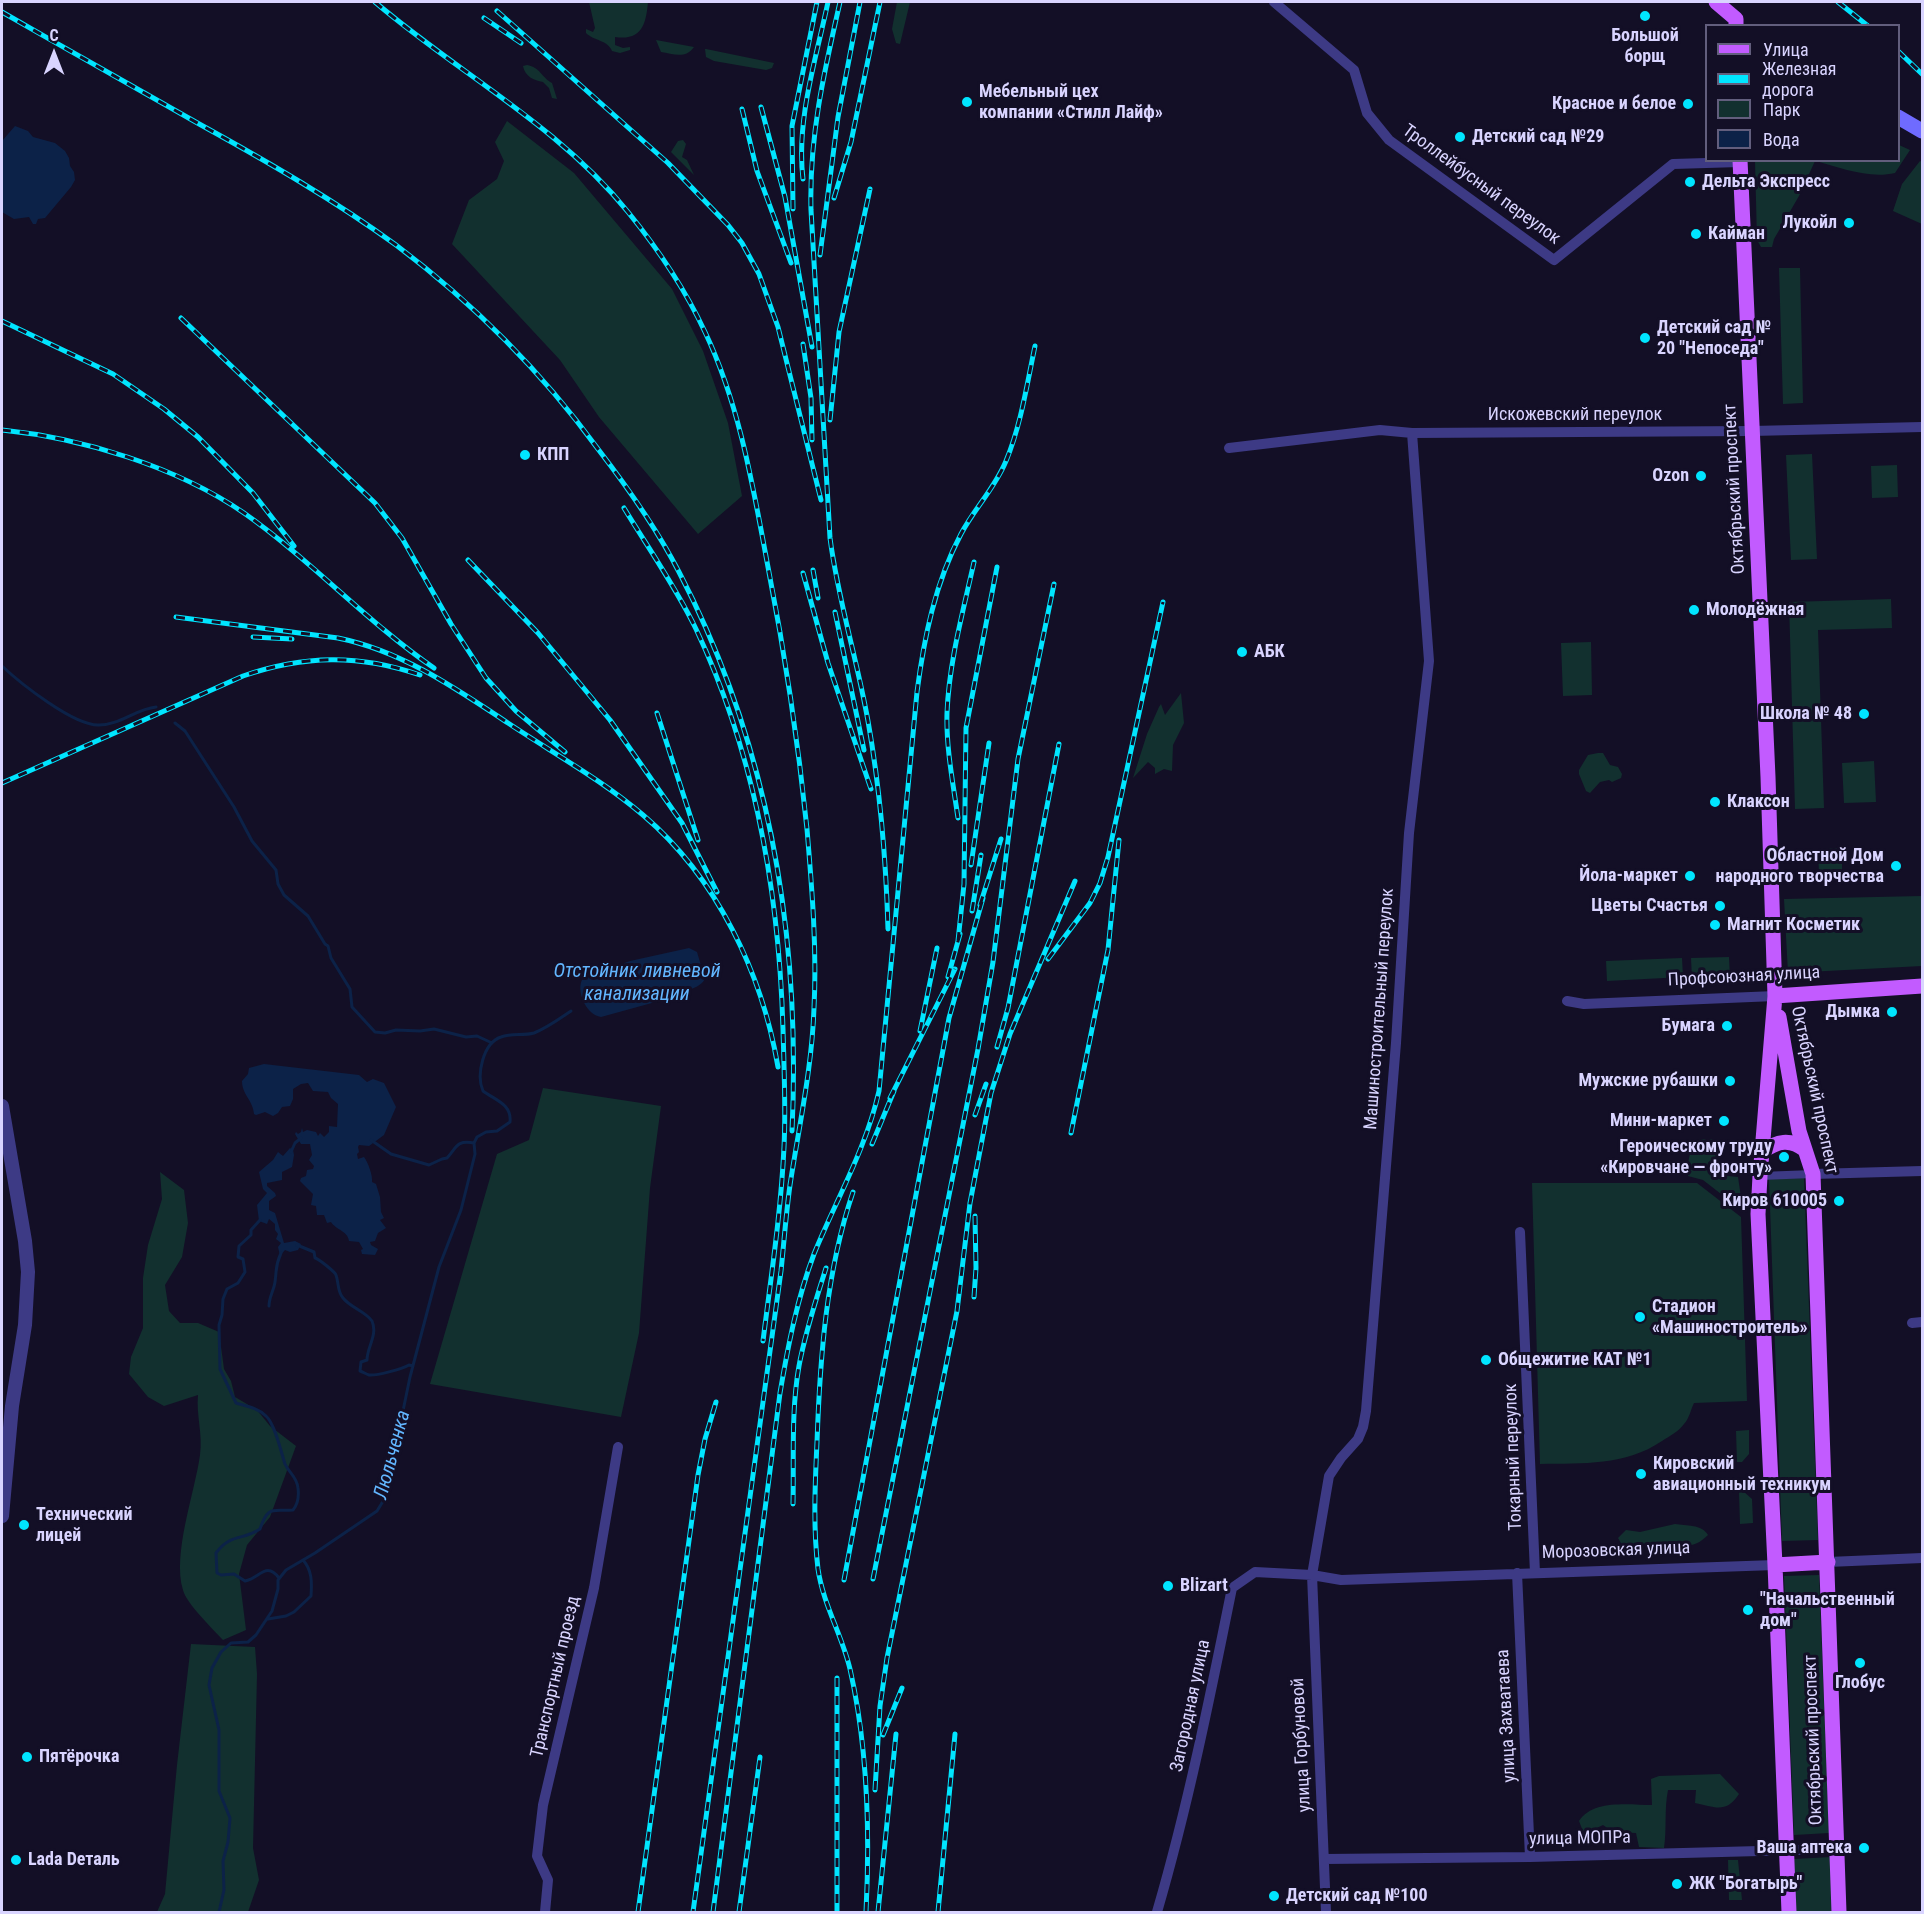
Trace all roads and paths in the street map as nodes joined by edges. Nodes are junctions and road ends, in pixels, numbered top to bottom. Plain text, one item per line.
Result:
1 (1274, 2) edge
2 (1716, 2) edge
3 (1740, 23) edge
4 (1900, 118) edge
5 (1923, 131) edge
6 (1718, 162) edge
7 (1740, 162) edge
8 (1923, 428) edge
9 (1752, 431) junction
10 (1412, 433) junction
11 (1229, 448) dead end
12 (1923, 986) edge
13 (1775, 996) junction
14 (1567, 1001) dead end
15 (2, 1106) edge
16 (1805, 1150) junction
17 (1762, 1152) junction
18 (1923, 1171) edge
19 (1813, 1174) junction
20 (1760, 1176) junction
21 (1520, 1232) dead end
22 (618, 1447) dead end
23 (2, 1516) edge
24 (1923, 1558) edge
25 (1828, 1562) junction
26 (1775, 1565) junction
27 (1517, 1573) junction
28 (1535, 1573) junction
29 (1312, 1575) junction
30 (1836, 1849) junction
31 (1786, 1851) junction
32 (1530, 1857) junction
33 (1324, 1858) junction
34 (545, 1912) edge
35 (1157, 1912) edge
36 (1326, 1912) edge
37 (1789, 1912) edge
38 (1839, 1912) edge

1 - 6 street, Троллейбусный переулок
2 - 3 main road
4 - 5 main road
7 - 9 main road, Октябрьский проспект
8 - 9 street, Искожевский переулок
9 - 10 street, Искожевский переулок
9 - 13 main road, Октябрьский проспект
10 - 11 street, Искожевский переулок
10 - 29 street, Машиностроительный переулок
12 - 13 main road, Профсоюзная улица
13 - 14 street, Профсоюзная улица
13 - 16 main road, Октябрьский проспект
13 - 17 main road, Октябрьский проспект
15 - 23 street
16 - 17 main road
16 - 19 main road, Октябрьский проспект
17 - 20 main road, Октябрьский проспект
18 - 19 street
19 - 20 street
19 - 25 main road, Октябрьский проспект
20 - 26 main road, Октябрьский проспект
21 - 28 street, Токарный переулок
22 - 34 street, Транспортный проезд
24 - 25 street, Морозовская улица
25 - 26 main road, Морозовская улица
25 - 30 main road, Октябрьский проспект
26 - 28 street, Морозовская улица
26 - 31 main road, Октябрьский проспект
27 - 28 street, Морозовская улица
27 - 29 street, Морозовская улица
27 - 32 street, улица Захватаева
29 - 33 street, улица Горбуновой
29 - 35 street, Загородная улица
30 - 31 street, улица МОПРа
30 - 38 main road, Октябрьский проспект
31 - 32 street, улица МОПРа
31 - 37 main road, Октябрьский проспект
32 - 33 street, улица МОПРа
33 - 36 street, улица Горбуновой

